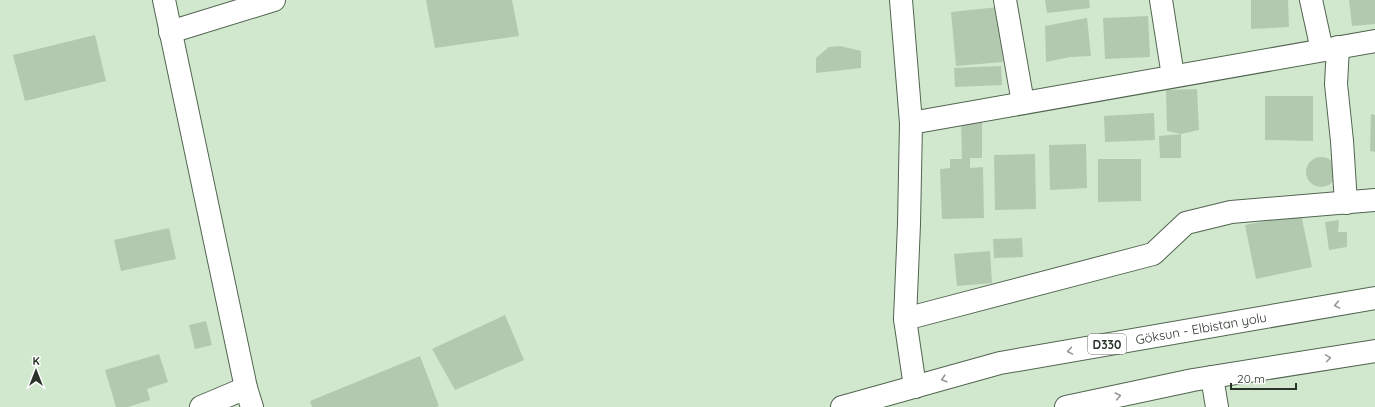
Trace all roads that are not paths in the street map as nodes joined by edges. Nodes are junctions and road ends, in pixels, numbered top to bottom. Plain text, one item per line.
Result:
1 (164, 0) edge
2 (274, 0) edge
3 (901, 0) edge
4 (1006, 0) edge
5 (1161, 0) edge
6 (1311, 0) edge
7 (170, 32) junction
8 (1375, 41) edge
9 (1330, 49) junction
10 (1173, 76) junction
11 (1023, 103) junction
12 (912, 123) junction
13 (1375, 200) edge
14 (1346, 203) junction
15 (1373, 295) edge
16 (905, 319) junction
17 (1375, 351) edge
18 (1212, 377) junction
19 (916, 387) junction
20 (249, 398) edge
21 (201, 407) edge
22 (842, 407) edge
23 (1066, 407) edge
24 (1217, 407) edge

1 - 7 main road
2 - 7 main road
3 - 12 main road
4 - 11 main road
5 - 10 main road
6 - 9 main road
7 - 20 main road
8 - 9 main road
9 - 10 main road
9 - 14 main road
10 - 11 main road
11 - 12 main road
12 - 16 main road
13 - 14 main road
14 - 16 main road
15 -> 19 main road, Göksun - Elbistan yolu / D330
16 - 19 main road
18 -> 17 main road
23 -> 18 main road
18 - 24 main road
19 - 22 main road, Göksun - Elbistan yolu / D330
20 - 21 main road

